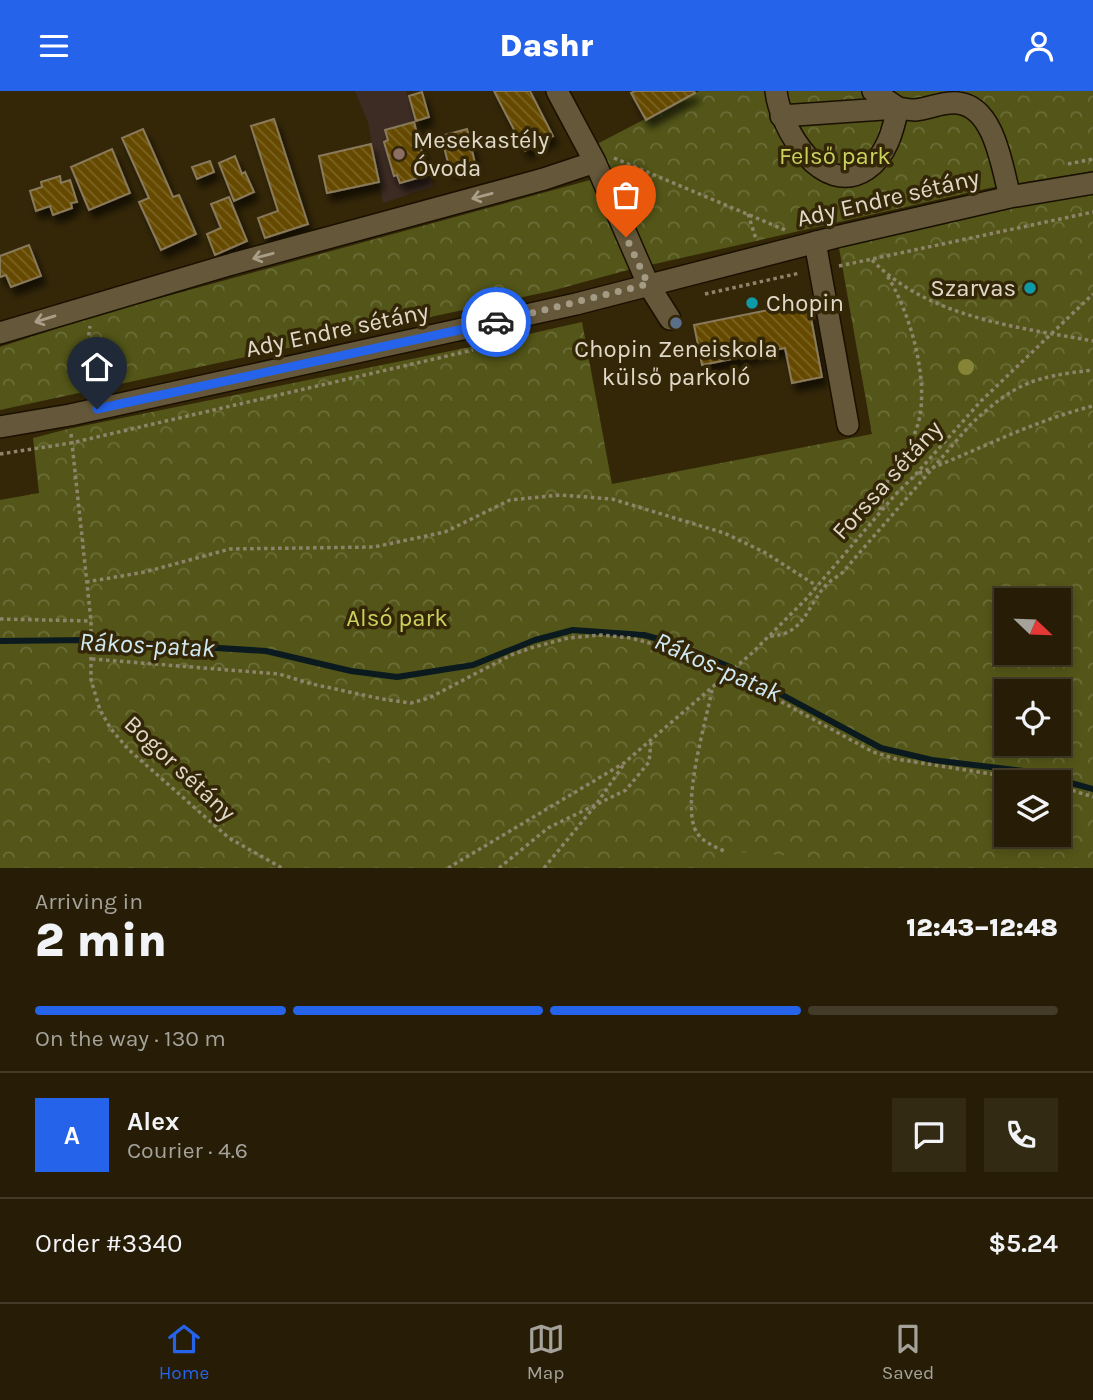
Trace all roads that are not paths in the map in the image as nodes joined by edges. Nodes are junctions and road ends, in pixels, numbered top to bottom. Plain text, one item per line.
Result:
1 (557, 91) edge
2 (776, 91) edge
3 (873, 91) edge
4 (898, 108) junction
5 (781, 116) junction
6 (590, 154) junction
7 (1093, 183) edge
8 (1010, 197) junction
9 (815, 242) junction
10 (648, 284) junction
11 (670, 319) dead end
12 (0, 333) edge
13 (848, 425) dead end
14 (0, 427) edge

1 - 6 street
2 - 5 street
3 - 4 street
4 - 5 street
4 - 5 street
4 - 8 street
6 - 10 street
6 -> 12 street
7 - 8 street, Ady Endre sétány
8 - 9 street, Ady Endre sétány
9 - 10 street, Ady Endre sétány
9 - 13 street
10 - 11 street
10 - 14 street, Ady Endre sétány

